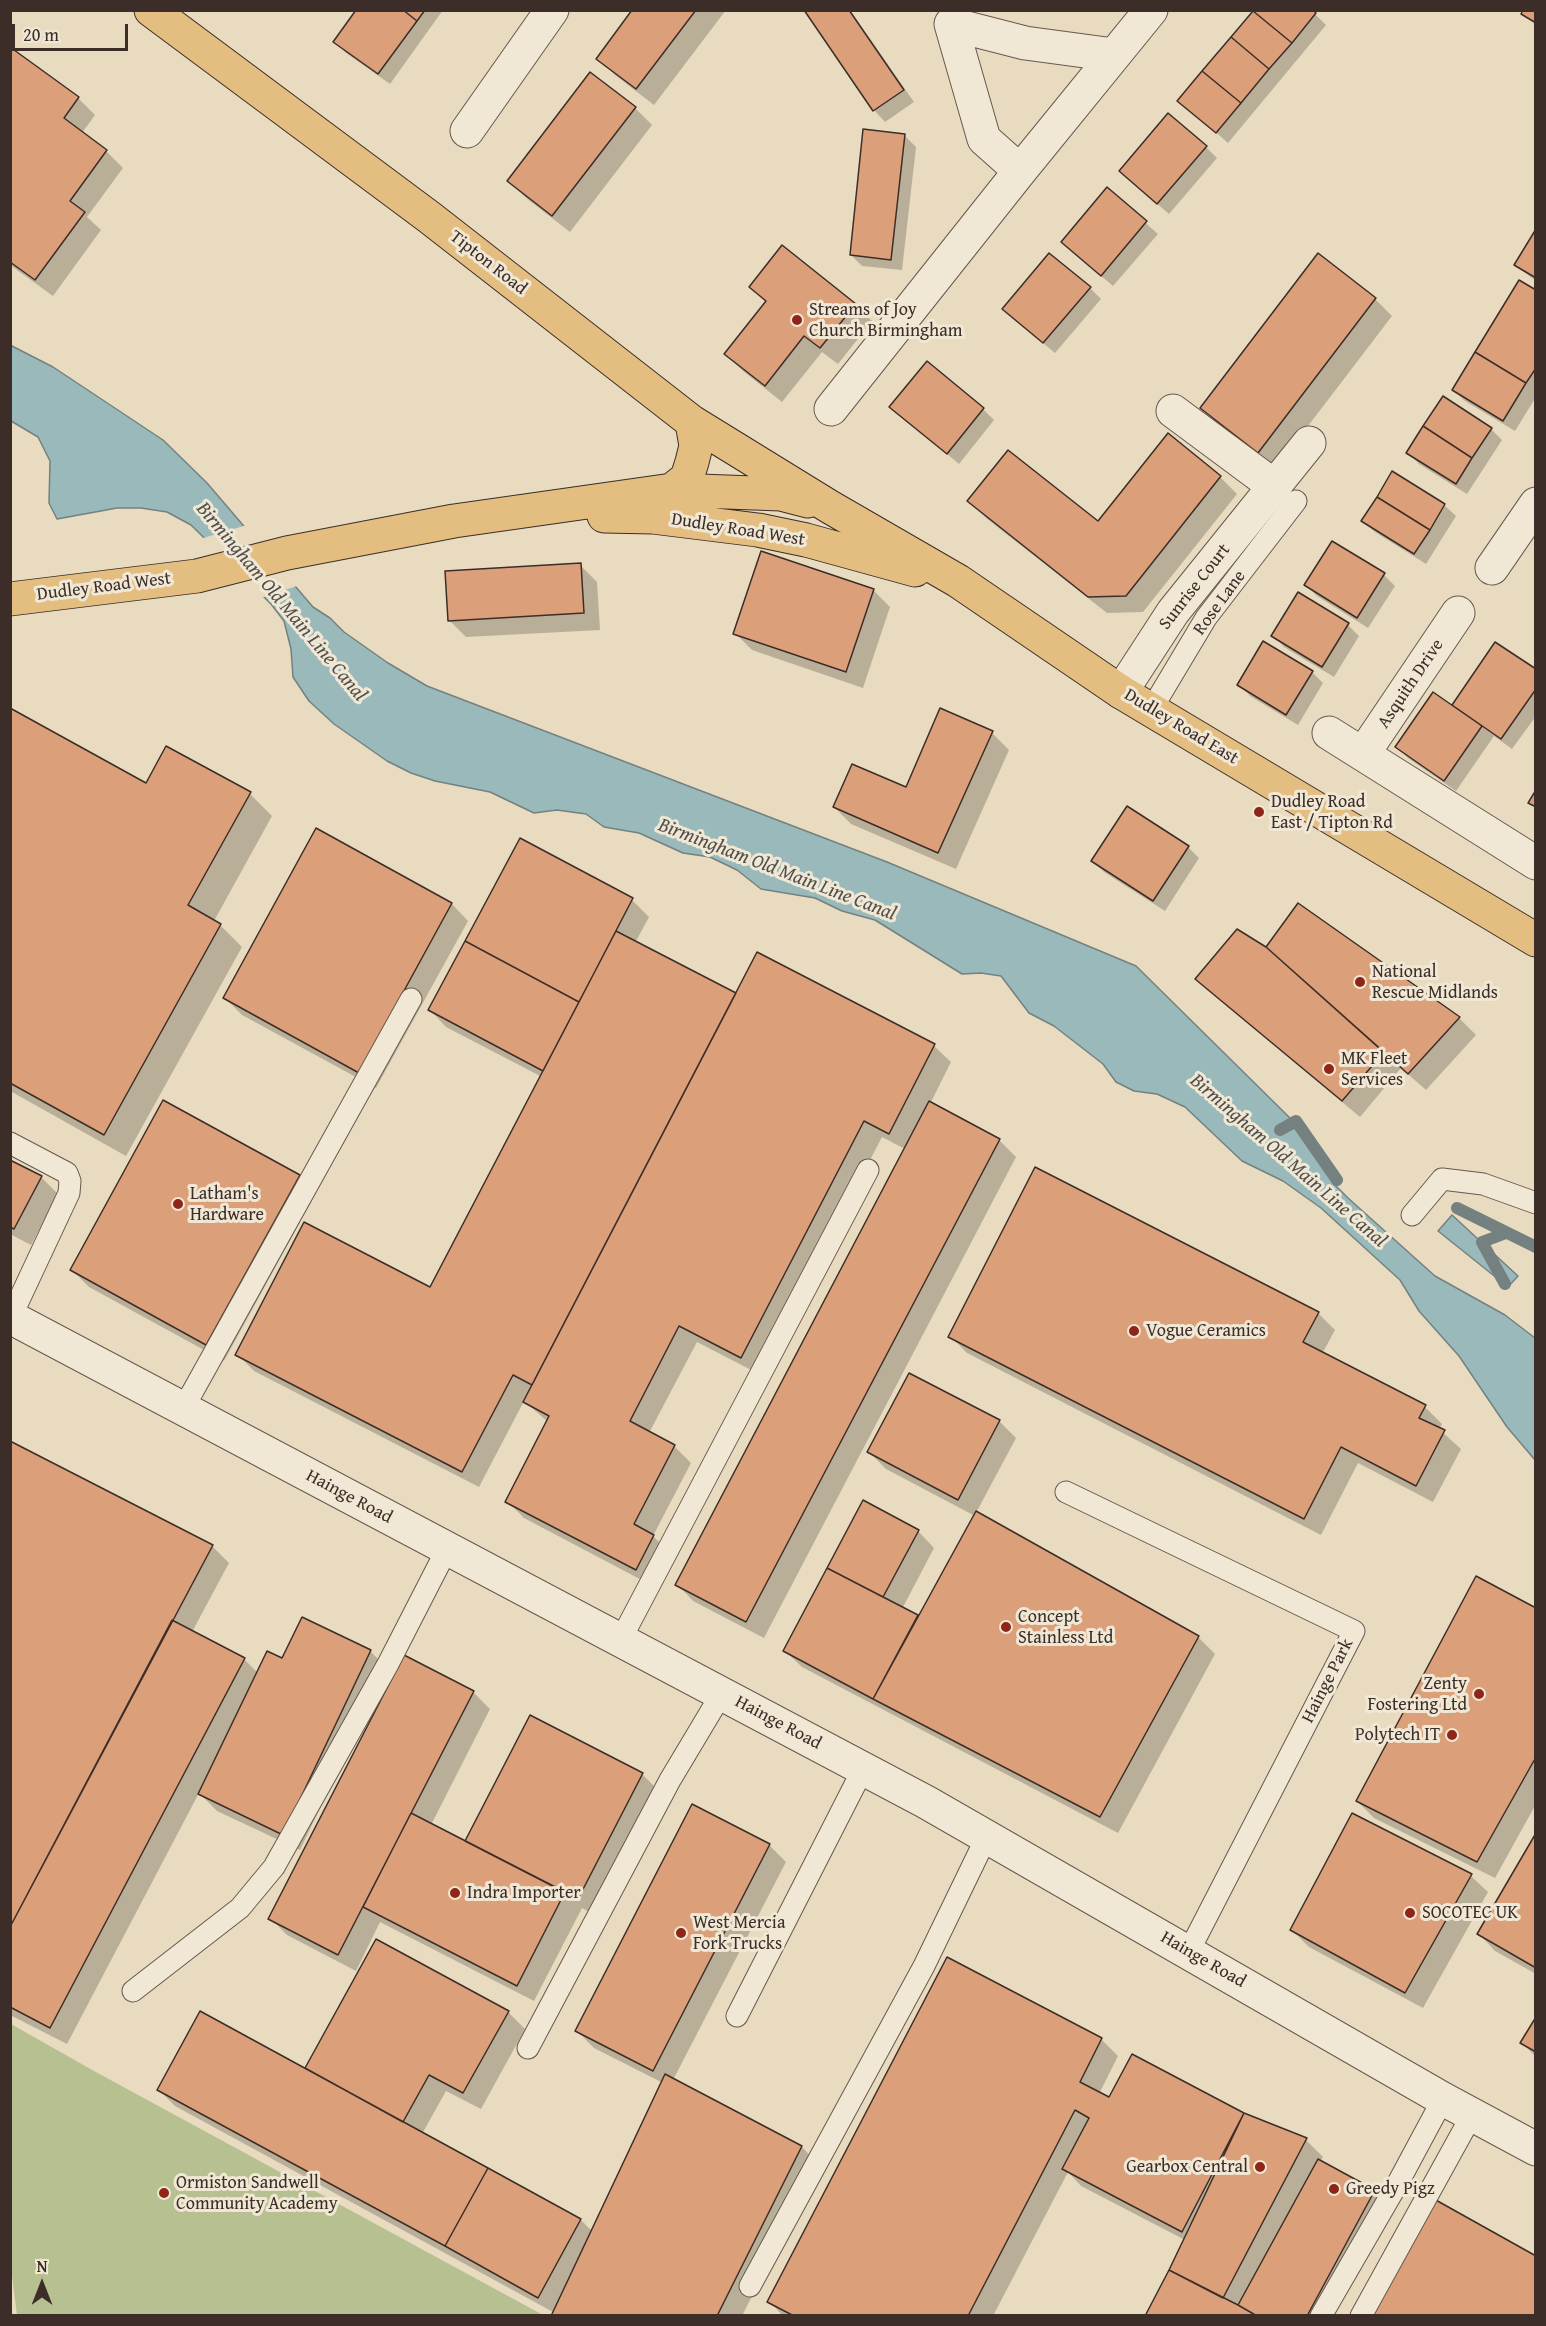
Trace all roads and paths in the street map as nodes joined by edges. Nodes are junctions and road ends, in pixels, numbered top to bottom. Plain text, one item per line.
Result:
1 (151, 10) edge
2 (552, 10) edge
3 (1151, 10) edge
4 (945, 17) edge
5 (1114, 55) junction
6 (467, 131) dead end
7 (1020, 171) junction
8 (831, 409) dead end
9 (1173, 411) dead end
10 (692, 422) junction
11 (1309, 443) dead end
12 (672, 490) junction
13 (1285, 493) junction
14 (1536, 504) edge
15 (830, 507) junction
16 (514, 513) junction
17 (1492, 568) dead end
18 (958, 581) junction
19 (10, 598) edge
20 (1458, 613) dead end
21 (1121, 692) junction
22 (1151, 710) junction
23 (1329, 733) dead end
24 (1363, 754) junction
25 (1536, 863) edge
26 (1536, 940) edge
27 (411, 999) dead end
28 (10, 1143) edge
29 (868, 1170) dead end
30 (1536, 1203) edge
31 (1412, 1215) dead end
32 (11, 1317) edge
33 (183, 1409) junction
34 (1066, 1492) dead end
35 (447, 1549) junction
36 (620, 1641) junction
37 (722, 1693) junction
38 (863, 1769) junction
39 (987, 1836) junction
40 (1189, 1952) junction
41 (133, 1991) dead end
42 (737, 2016) dead end
43 (528, 2048) dead end
44 (1443, 2099) junction
45 (1473, 2113) junction
46 (1536, 2149) edge
47 (750, 2286) dead end
48 (1321, 2316) edge
49 (1361, 2316) edge

1 - 10 main road, Tipton Road
2 - 6 street
3 - 5 street
4 - 5 street
4 - 7 street
5 - 7 street
7 - 8 street
9 - 13 street
10 - 12 main road, Dudley Road West
10 - 15 main road, Tipton Road
11 - 13 street, Sunrise Court
12 - 15 main road, Dudley Road West
12 - 16 main road, Dudley Road West
13 - 21 street, Sunrise Court
13 - 22 lane, Rose Lane
14 - 17 street
15 - 18 main road, Dudley Road East
16 - 18 main road, Dudley Road West
16 - 19 main road, Dudley Road West
18 - 21 main road, Dudley Road East
20 - 24 street, Asquith Drive
21 - 22 main road, Dudley Road East
22 - 26 main road, Dudley Road East
23 - 24 street
24 - 25 street
27 - 33 lane
28 - 32 lane
29 - 36 lane
30 - 31 lane
32 - 33 street, Hainge Road
33 - 35 street, Hainge Road
34 - 40 lane, Hainge Park
35 - 36 street, Hainge Road
35 - 41 lane
36 - 37 street, Hainge Road
37 - 38 street, Hainge Road
37 - 43 lane
38 - 39 street, Hainge Road
38 - 42 lane
39 - 40 street, Hainge Road
39 - 47 lane
40 - 44 street, Hainge Road
44 - 45 street, Hainge Road
44 - 48 lane
45 - 46 street, Hainge Road
45 - 49 lane

